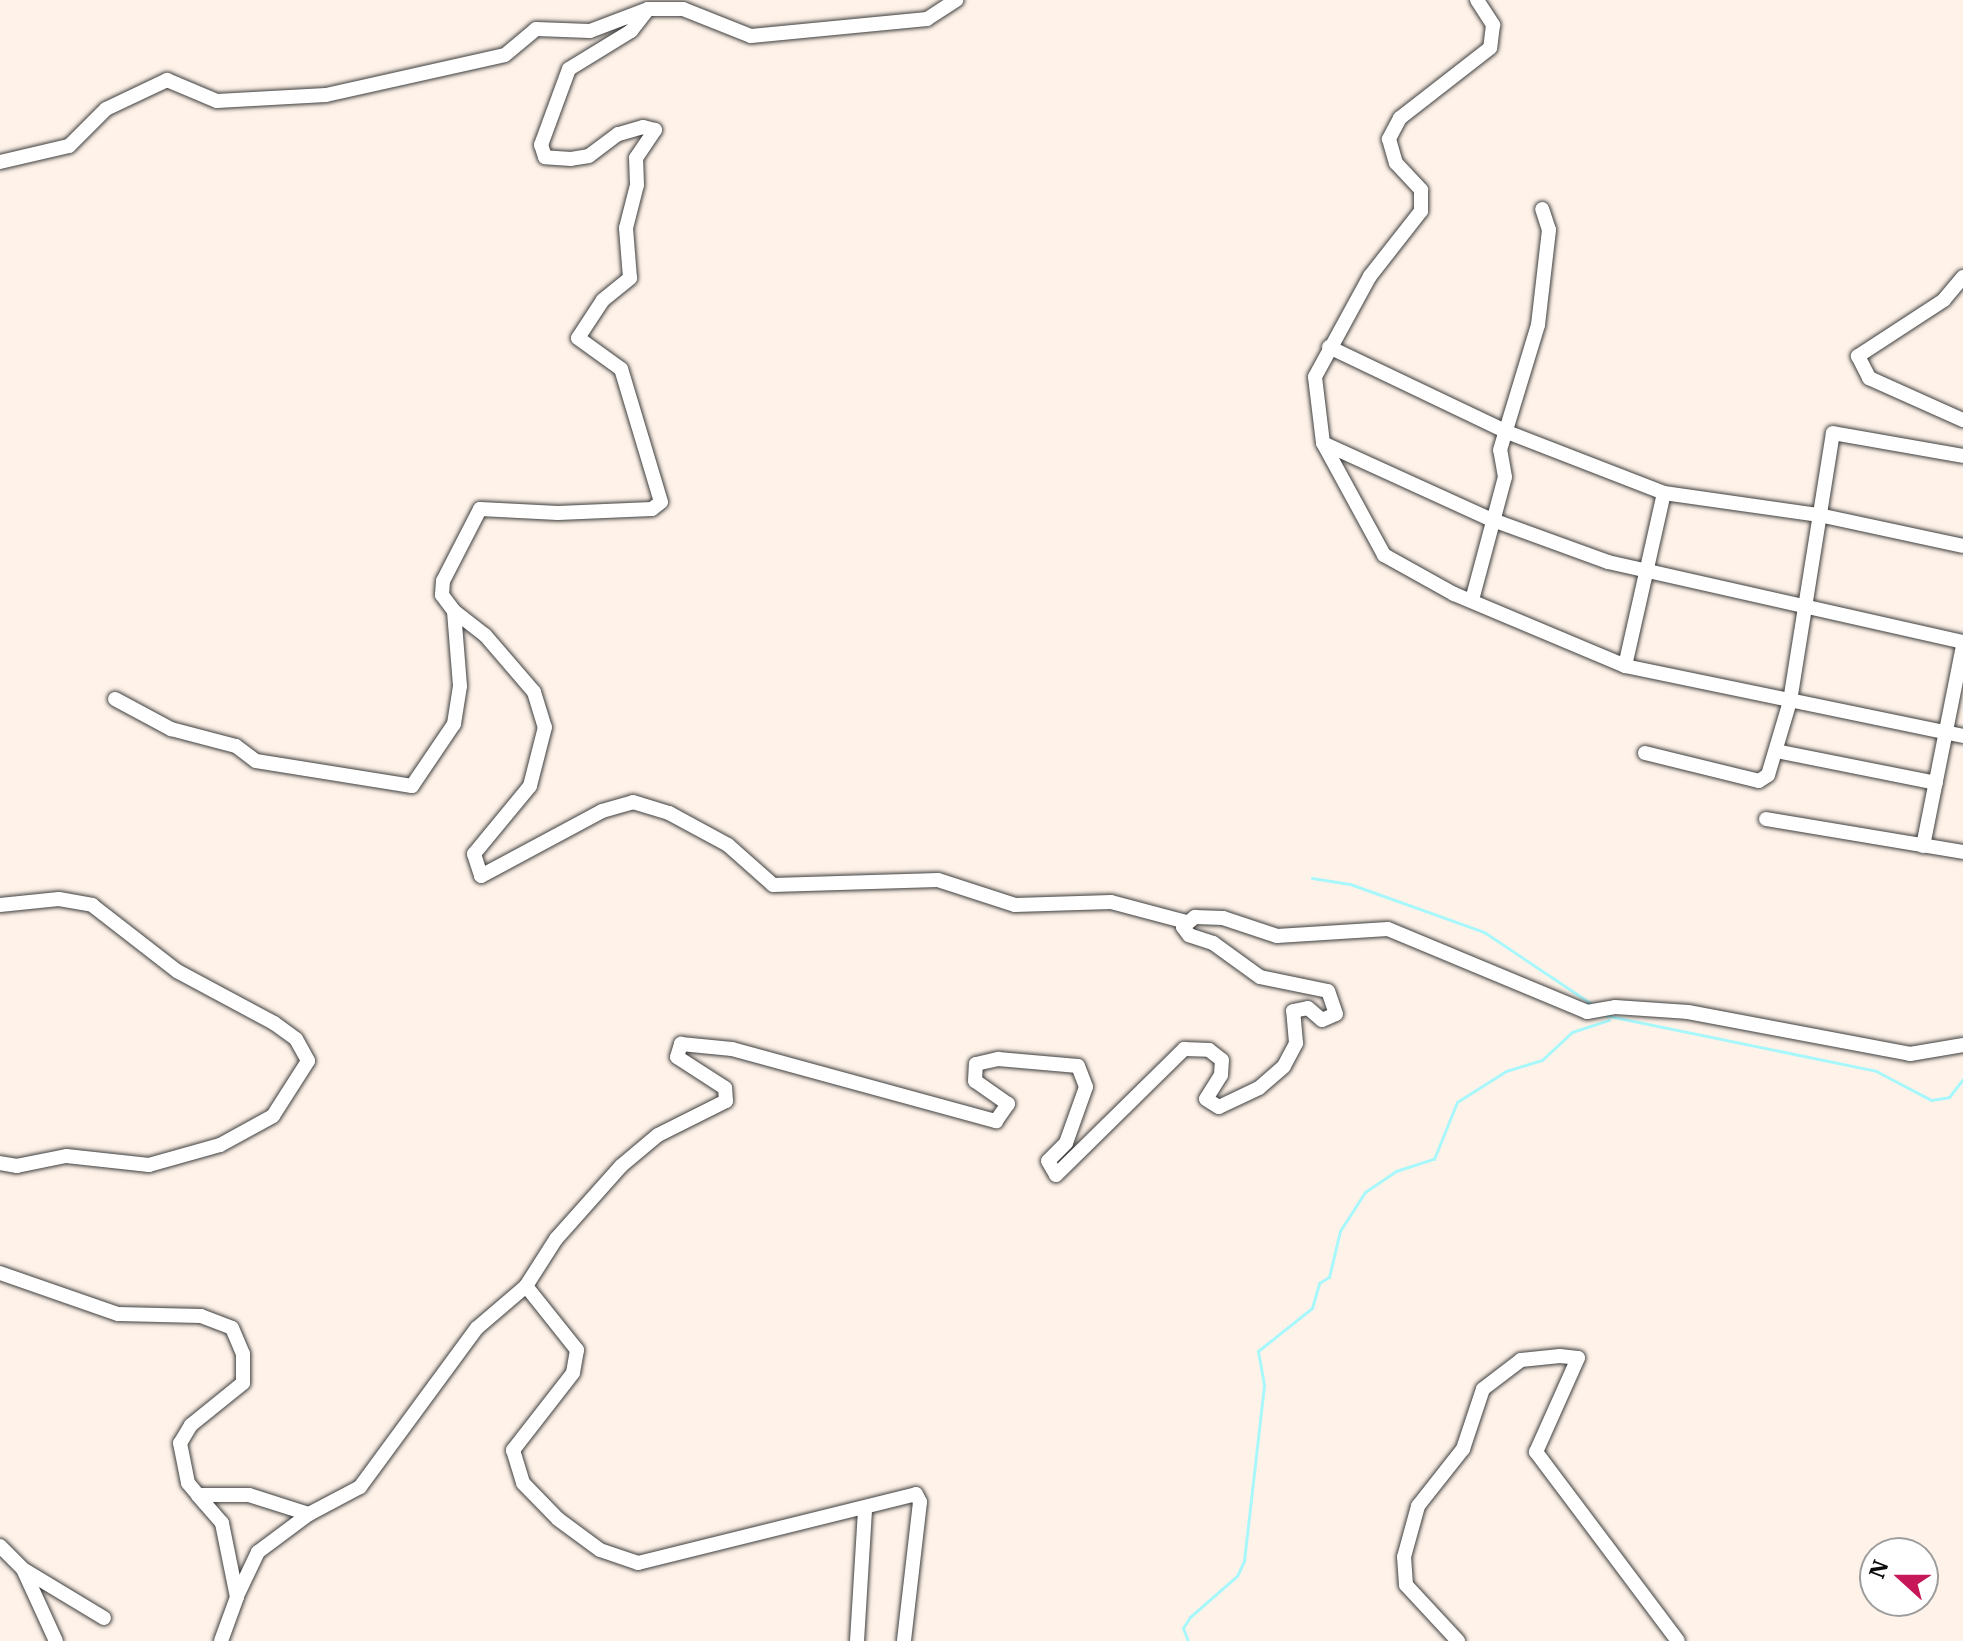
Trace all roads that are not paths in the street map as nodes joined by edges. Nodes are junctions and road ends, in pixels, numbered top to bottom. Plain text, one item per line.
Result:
1 (956, 0) edge
2 (1477, 0) edge
3 (648, 9) junction
4 (0, 162) edge
5 (1542, 209) dead end
6 (1963, 277) edge
7 (1329, 347) junction
8 (1963, 420) edge
9 (1507, 432) junction
10 (1323, 443) junction
11 (1963, 456) edge
12 (1664, 493) junction
13 (1819, 515) junction
14 (1490, 519) junction
15 (1963, 546) edge
16 (1645, 570) junction
17 (1472, 600) junction
18 (1806, 609) junction
19 (454, 611) junction
20 (1963, 643) edge
21 (1625, 666) junction
22 (115, 699) dead end
23 (1790, 701) junction
24 (1946, 734) junction
25 (1963, 736) edge
26 (1776, 751) junction
27 (1645, 753) dead end
28 (1936, 783) junction
29 (1766, 819) dead end
30 (1923, 846) junction
31 (1963, 852) edge
32 (0, 905) edge
33 (1186, 922) junction
34 (1963, 1045) edge
35 (0, 1163) edge
36 (0, 1273) edge
37 (526, 1286) junction
38 (198, 1495) junction
39 (865, 1509) junction
40 (309, 1514) junction
41 (0, 1546) edge
42 (23, 1569) junction
43 (237, 1597) junction
44 (104, 1618) dead end
45 (56, 1641) edge
46 (221, 1641) edge
47 (857, 1641) edge
48 (904, 1641) edge
49 (1458, 1641) edge
50 (1678, 1641) edge

1 - 3 street
2 - 7 street
3 - 4 street
3 - 19 street
5 - 9 street
6 - 8 street
7 - 9 street
7 - 10 street
9 - 12 street
9 - 14 street
10 - 14 street
10 - 17 street
11 - 13 street
12 - 13 street
12 - 16 street
13 - 15 street
13 - 18 street
14 - 16 street
14 - 17 street
16 - 18 street
16 - 21 street
17 - 21 street
18 - 20 street
18 - 23 street
19 - 22 street
19 - 33 street
20 - 24 street
21 - 23 street
23 - 24 street
23 - 26 street
24 - 25 street
24 - 28 street
26 - 27 street
26 - 28 street
28 - 30 street
29 - 30 street
30 - 31 street
32 - 35 street
33 - 34 street
33 - 37 street
36 - 38 street
37 - 39 street
37 - 40 street
38 - 40 street
38 - 43 street
39 - 47 street
39 - 48 street
40 - 43 street
41 - 42 street
42 - 44 street
42 - 45 street
43 - 46 street
49 - 50 street

